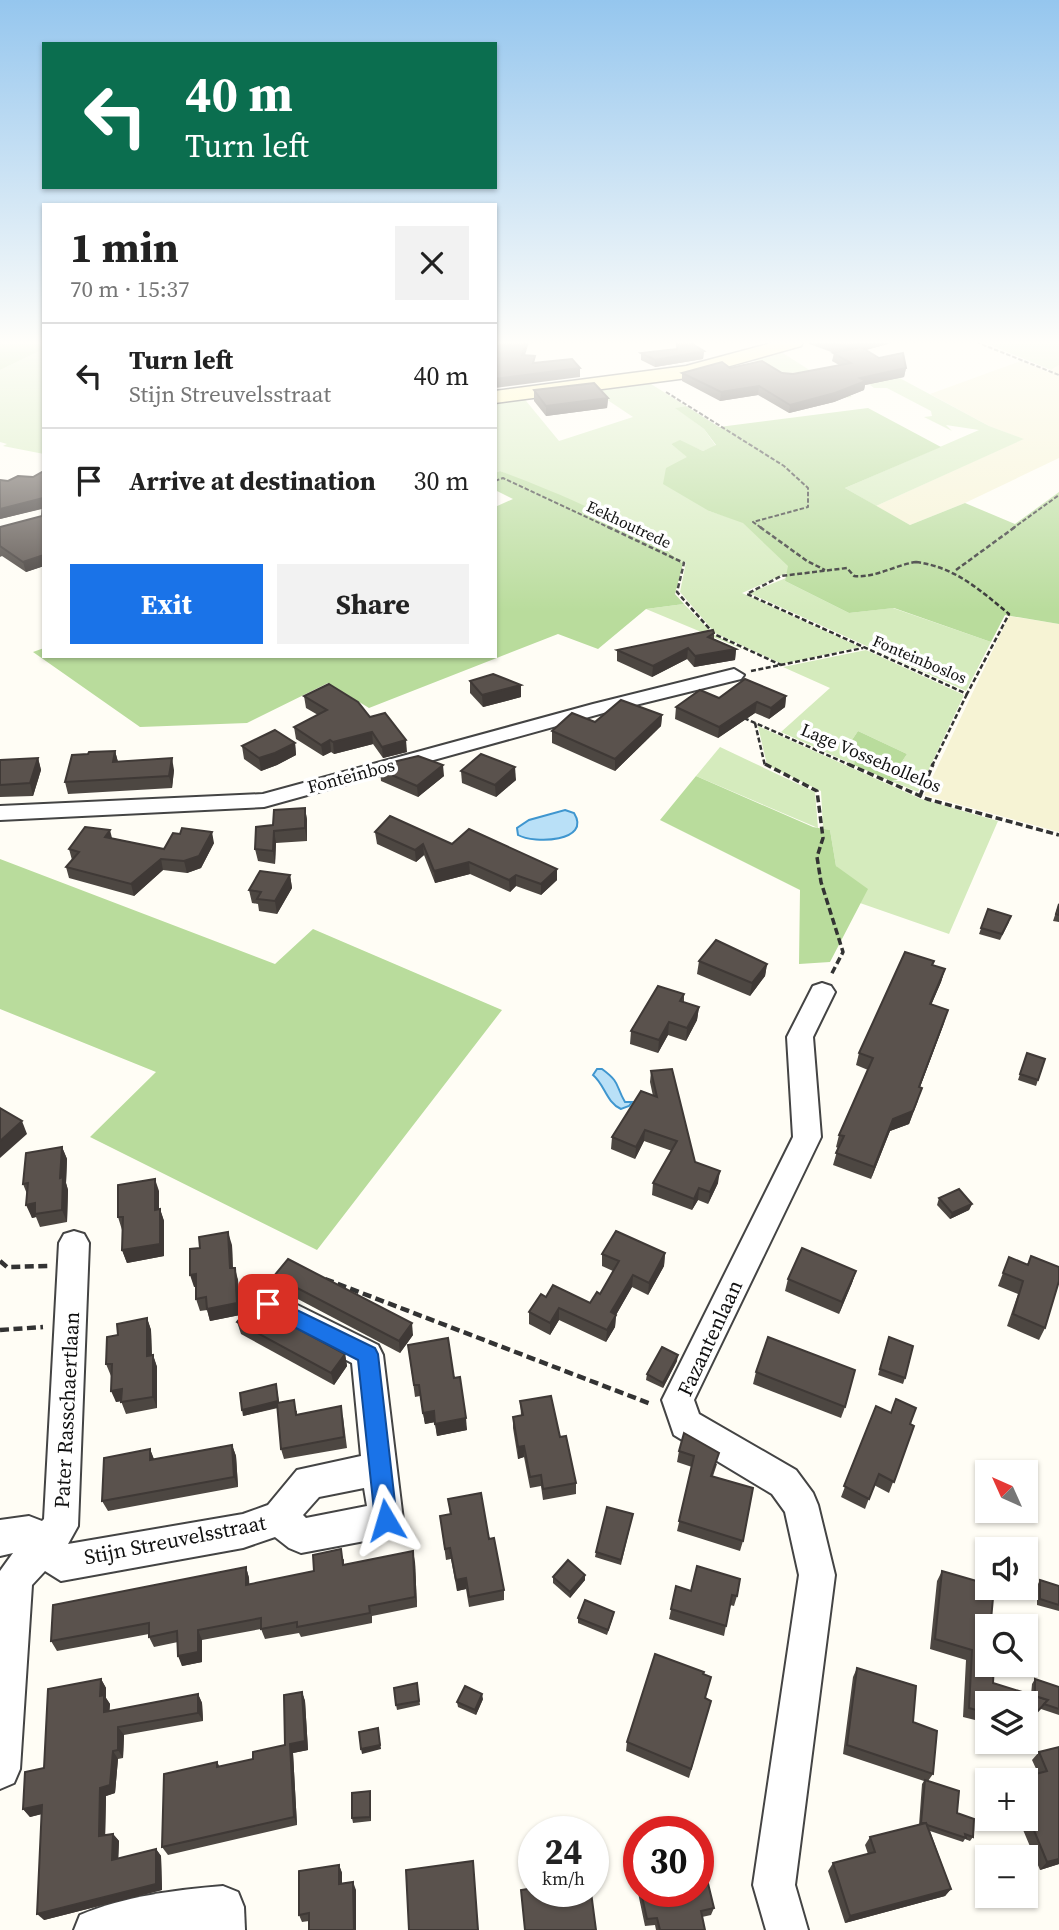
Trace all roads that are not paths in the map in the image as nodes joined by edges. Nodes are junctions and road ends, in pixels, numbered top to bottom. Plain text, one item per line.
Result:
1 (734, 675) road end
2 (0, 813) edge
3 (822, 992) road end
4 (74, 1254) road end
5 (268, 1304) dead end
6 (379, 1469) junction
7 (279, 1518) junction
8 (0, 1538) edge
9 (46, 1545) junction
10 (0, 1769) edge
11 (95, 1930) edge
12 (224, 1930) edge
13 (787, 1930) edge

1 - 2 street, Fonteinbos
3 - 13 street, Fazantenlaan
4 - 9 street, Pater Rasschaertlaan
5 - 6 street, Stijn Streuvelsstraat
6 - 7 street, Stijn Streuvelsstraat
6 - 7 street, Stijn Streuvelsstraat
7 - 9 street, Stijn Streuvelsstraat
8 - 9 street, Stijn Streuvelsstraat
9 - 10 street, Pater Rasschaertlaan
11 - 12 street

